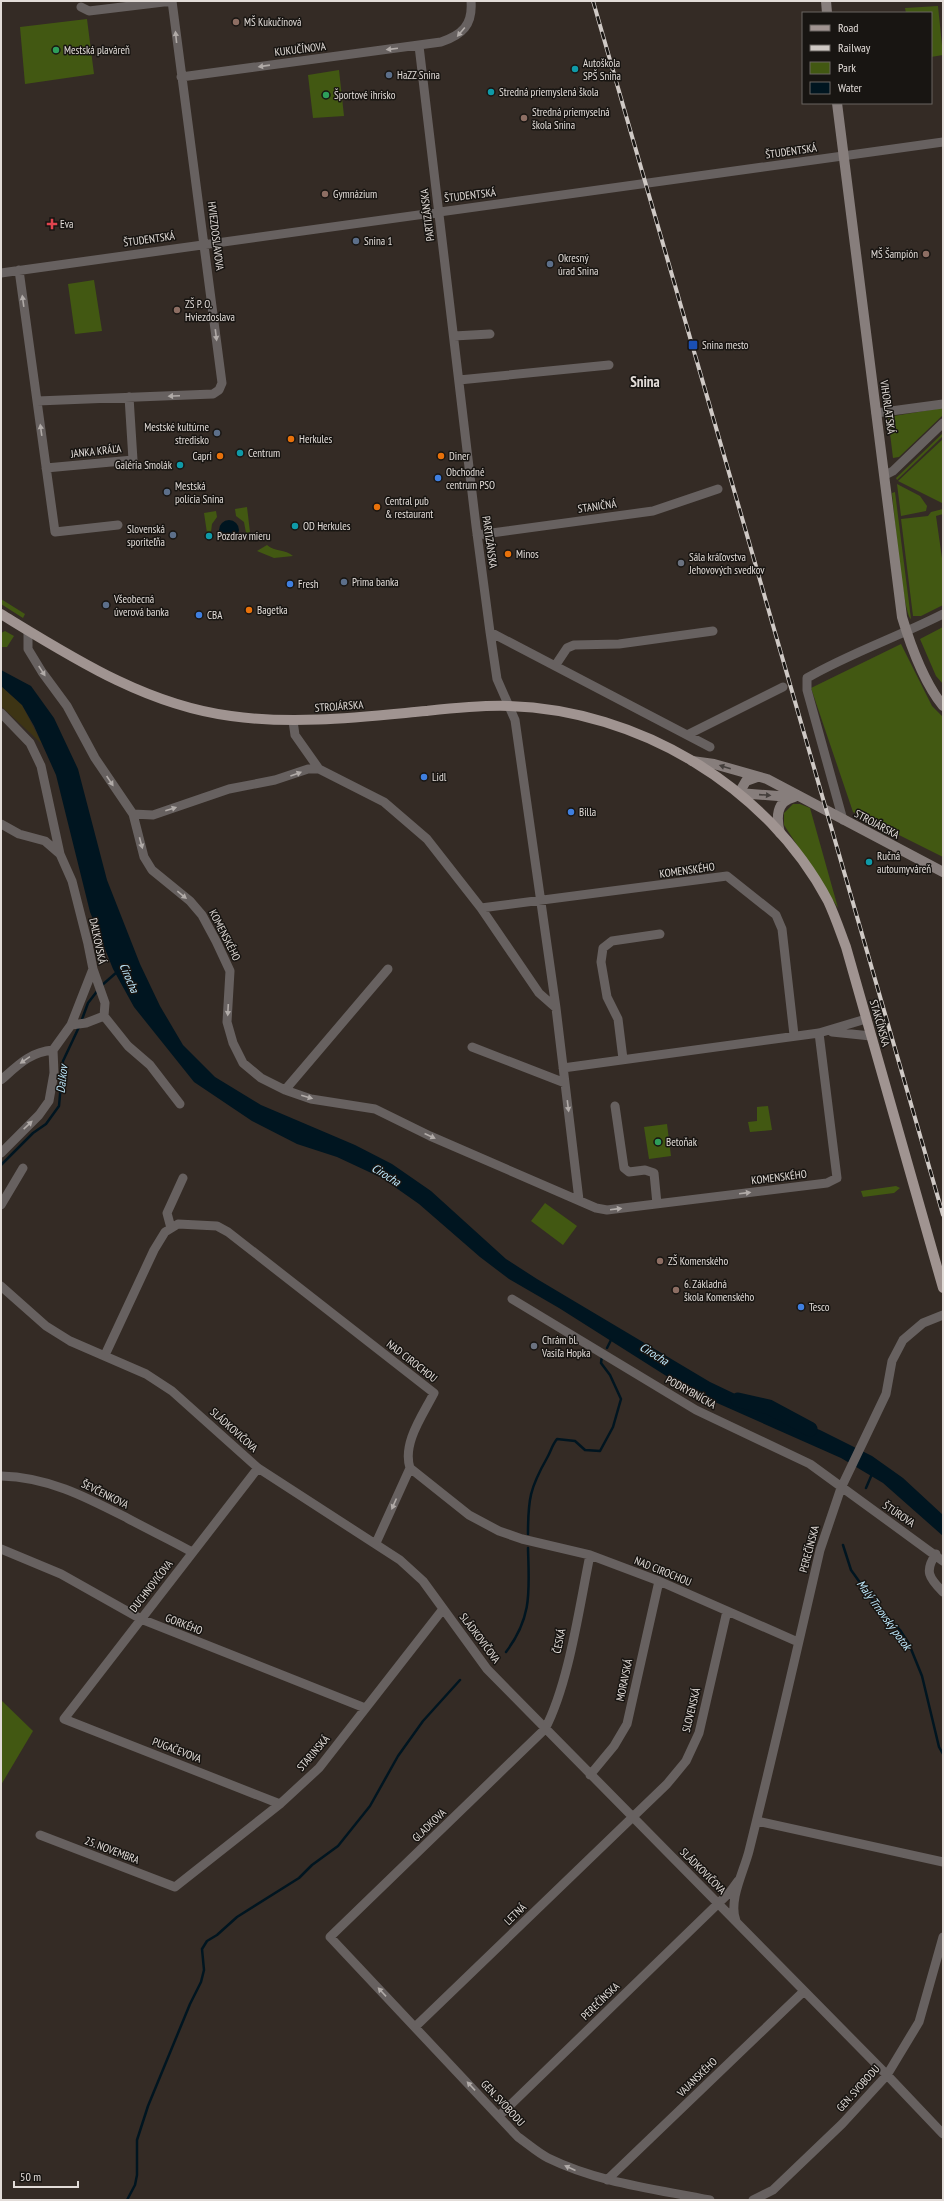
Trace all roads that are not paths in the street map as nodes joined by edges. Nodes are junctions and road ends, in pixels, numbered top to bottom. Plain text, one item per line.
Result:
1 (172, 1) edge
2 (471, 1) edge
3 (826, 1) edge
4 (81, 7) dead end
5 (827, 12) edge
6 (419, 46) junction
7 (180, 77) junction
8 (837, 104) edge
9 (943, 142) edge
10 (843, 156) junction
11 (438, 211) junction
12 (204, 243) junction
13 (18, 270) junction
14 (1, 273) edge
15 (490, 334) dead end
16 (454, 336) junction
17 (609, 365) dead end
18 (459, 380) junction
19 (129, 397) junction
20 (37, 401) junction
21 (943, 404) edge
22 (876, 413) junction
23 (943, 423) edge
24 (46, 468) junction
25 (885, 475) junction
26 (718, 489) dead end
27 (118, 525) dead end
28 (477, 535) junction
29 (1, 614) edge
30 (943, 614) edge
31 (28, 630) junction
32 (713, 631) dead end
33 (490, 632) junction
34 (906, 632) junction
35 (555, 666) junction
36 (783, 687) dead end
37 (508, 706) junction
38 (943, 706) edge
39 (1, 713) edge
40 (293, 721) junction
41 (687, 735) junction
42 (710, 747) dead end
43 (692, 761) junction
44 (319, 769) junction
45 (757, 777) junction
46 (739, 793) junction
47 (796, 797) junction
48 (133, 814) junction
49 (843, 820) junction
50 (1, 824) edge
51 (780, 833) junction
52 (58, 834) junction
53 (46, 841) junction
54 (60, 854) junction
55 (943, 872) edge
56 (539, 901) junction
57 (481, 908) junction
58 (660, 934) dead end
59 (93, 969) junction
60 (388, 969) dead end
61 (556, 1008) junction
62 (104, 1016) junction
63 (866, 1019) junction
64 (72, 1025) junction
65 (824, 1032) junction
66 (794, 1035) junction
67 (871, 1036) junction
68 (472, 1047) dead end
69 (53, 1050) junction
70 (623, 1059) junction
71 (563, 1068) junction
72 (1, 1080) edge
73 (565, 1083) junction
74 (285, 1090) junction
75 (180, 1104) dead end
76 (615, 1106) dead end
77 (1, 1153) edge
78 (23, 1168) dead end
79 (182, 1178) dead end
80 (578, 1189) junction
81 (567, 1196) junction
82 (579, 1200) junction
83 (657, 1204) junction
84 (1, 1205) edge
85 (171, 1228) junction
86 (1, 1286) edge
87 (943, 1288) edge
88 (512, 1300) dead end
89 (943, 1316) edge
90 (104, 1355) junction
91 (258, 1468) junction
92 (410, 1468) junction
93 (1, 1476) edge
94 (843, 1484) junction
95 (376, 1543) junction
96 (1, 1549) edge
97 (192, 1552) junction
98 (590, 1555) junction
99 (940, 1558) edge
100 (659, 1581) junction
101 (943, 1592) edge
102 (443, 1609) junction
103 (726, 1611) junction
104 (141, 1619) junction
105 (798, 1642) junction
106 (365, 1708) junction
107 (64, 1719) joint
108 (545, 1729) junction
109 (590, 1775) junction
110 (280, 1804) junction
111 (632, 1818) junction
112 (757, 1821) junction
113 (40, 1835) dead end
114 (943, 1862) edge
115 (744, 1871) junction
116 (175, 1887) joint
117 (742, 1891) junction
118 (720, 1900) junction
119 (735, 1902) junction
120 (738, 1924) junction
121 (943, 1937) edge
122 (330, 1938) joint
123 (804, 1991) junction
124 (415, 2027) junction
125 (887, 2075) junction
126 (499, 2116) junction
127 (943, 2134) edge
128 (607, 2180) junction
129 (710, 2200) edge
130 (753, 2200) edge

1 - 4 street
7 -> 1 street
2 -> 6 street, KUKUČÍNOVA
3 - 5 main road
6 -> 7 street, KUKUČÍNOVA
6 - 11 street, PARTIZÁNSKA
7 - 12 street, HVIEZDOSLAVOVA
8 - 10 main road, VIHORLATSKÁ
9 - 10 street, ŠTUDENTSKÁ
10 - 11 street, ŠTUDENTSKÁ
10 - 22 main road, VIHORLATSKÁ
11 - 12 street, ŠTUDENTSKÁ
11 - 16 street, PARTIZÁNSKA
12 - 13 street, ŠTUDENTSKÁ
12 -> 19 street, HVIEZDOSLAVOVA
13 - 14 street, ŠTUDENTSKÁ
20 -> 13 street
15 - 16 street
16 - 18 street, PARTIZÁNSKA
17 - 18 street
18 - 28 street, PARTIZÁNSKA
19 - 20 street
19 - 24 street, JANKA KRÁĽA
24 -> 20 street
21 - 22 street
22 - 25 main road, VIHORLATSKÁ
23 - 25 street
24 - 27 street
25 - 34 main road, VIHORLATSKÁ
26 - 28 street, STANIČNÁ
28 - 33 street, PARTIZÁNSKA
29 - 31 main road, STROJÁRSKA
30 - 34 street
31 - 40 main road, STROJÁRSKA
31 -> 48 street, KOMENSKÉHO
32 - 35 street
33 - 35 street
33 - 37 street, PARTIZÁNSKA
34 - 38 main road, VIHORLATSKÁ
34 - 49 street
35 - 41 street
36 - 41 street
37 - 40 main road, STROJÁRSKA
37 - 43 main road, STROJÁRSKA
37 - 56 street
39 - 52 street, DAĽKOVSKÁ
40 - 44 street
41 - 42 street
45 -> 43 main road, STROJÁRSKA
43 - 46 main road, STROJÁRSKA
48 -> 44 street
44 - 57 street
45 - 46 main road
45 - 47 main road, STROJÁRSKA
46 -> 47 main road, STROJÁRSKA
46 - 51 main road, STAKČÍNSKA
47 - 49 main road, STROJÁRSKA
47 - 51 main road
48 -> 74 street, KOMENSKÉHO
49 - 55 main road, STROJÁRSKA
50 - 53 street, DAĽKOVSKÁ
51 - 63 main road, STAKČÍNSKA
52 - 53 street
52 - 54 street, DAĽKOVSKÁ
53 - 54 street, DAĽKOVSKÁ
54 - 59 street, DAĽKOVSKÁ
56 - 57 street, KOMENSKÉHO
56 - 61 street
56 - 66 street, KOMENSKÉHO
57 - 61 street
58 - 70 street
59 - 62 street
59 - 64 street, DAĽKOVSKÁ
60 - 74 street
61 - 71 street
62 - 64 street
62 - 75 street
63 - 65 street
63 - 67 main road, STAKČÍNSKA
64 - 69 street, DAĽKOVSKÁ
65 - 66 street
65 - 67 street
83 -> 65 street, KOMENSKÉHO
66 - 70 street
67 - 87 main road, STAKČÍNSKA
68 - 73 street
69 -> 72 street
77 -> 69 street
70 - 71 street
71 - 73 street
73 -> 80 street
74 -> 81 street, KOMENSKÉHO
76 - 83 street
78 - 84 street
79 - 85 street
80 - 81 street
80 - 82 street
81 - 82 street, KOMENSKÉHO
82 -> 83 street, KOMENSKÉHO
85 - 90 street
85 - 92 street, NAD CIROCHOU
86 - 90 street, SLÁDKOVIČOVA
88 - 94 street, PODRYBNÍCKA
89 - 94 street, PEREČÍNSKA
90 - 91 street, SLÁDKOVIČOVA
91 - 95 street, SLÁDKOVIČOVA
91 - 97 street, DUCHNOVIČOVA
92 -> 95 street
92 - 98 street, NAD CIROCHOU
93 - 97 street, ŠEVČENKOVA
94 - 99 street, ŠTÚROVA
94 - 105 street, PEREČÍNSKA
95 - 102 street, SLÁDKOVIČOVA
96 - 104 street, GORKÉHO
97 - 104 street, DUCHNOVIČOVA
98 - 100 street, NAD CIROCHOU
98 - 108 street, ČESKÁ
99 - 101 street
100 - 103 street, NAD CIROCHOU
100 - 109 street, MORAVSKÁ
102 - 106 street, STARINSKÁ
102 - 108 street, SLÁDKOVIČOVA
103 - 105 street, NAD CIROCHOU
103 - 111 street, SLOVENSKÁ
104 - 106 street, GORKÉHO
104 - 107 street, DUCHNOVIČOVA
105 - 112 street, PEREČÍNSKA
106 - 110 street, STARINSKÁ
107 - 110 street, PUGAČEVOVA
108 - 109 street, SLÁDKOVIČOVA
108 - 122 street, GLADKOVA
109 - 111 street, SLÁDKOVIČOVA
110 - 116 street, STARINSKÁ
111 - 118 street, SLÁDKOVIČOVA
111 - 124 street, LETNÁ
112 - 114 street
112 - 115 street, PEREČÍNSKA
113 - 116 street, 25. NOVEMBRA
115 - 117 street, PEREČÍNSKA
115 - 118 street, PEREČÍNSKA
115 - 119 street, PEREČÍNSKA
117 - 119 street, PEREČÍNSKA
117 - 120 street, PEREČÍNSKA
118 - 119 street
118 - 120 street, SLÁDKOVIČOVA
118 - 126 street, PEREČÍNSKA
119 - 120 street, PEREČÍNSKA
120 - 123 street, SLÁDKOVIČOVA
121 - 125 street, GEN. SVOBODU
124 -> 122 street, GEN. SVOBODU
123 - 125 street, SLÁDKOVIČOVA
123 - 128 street, VAJANSKÉHO
126 -> 124 street, GEN. SVOBODU
125 - 127 street, SLÁDKOVIČOVA
125 - 130 street, GEN. SVOBODU
128 -> 126 street, GEN. SVOBODU
128 - 129 street, GEN. SVOBODU

